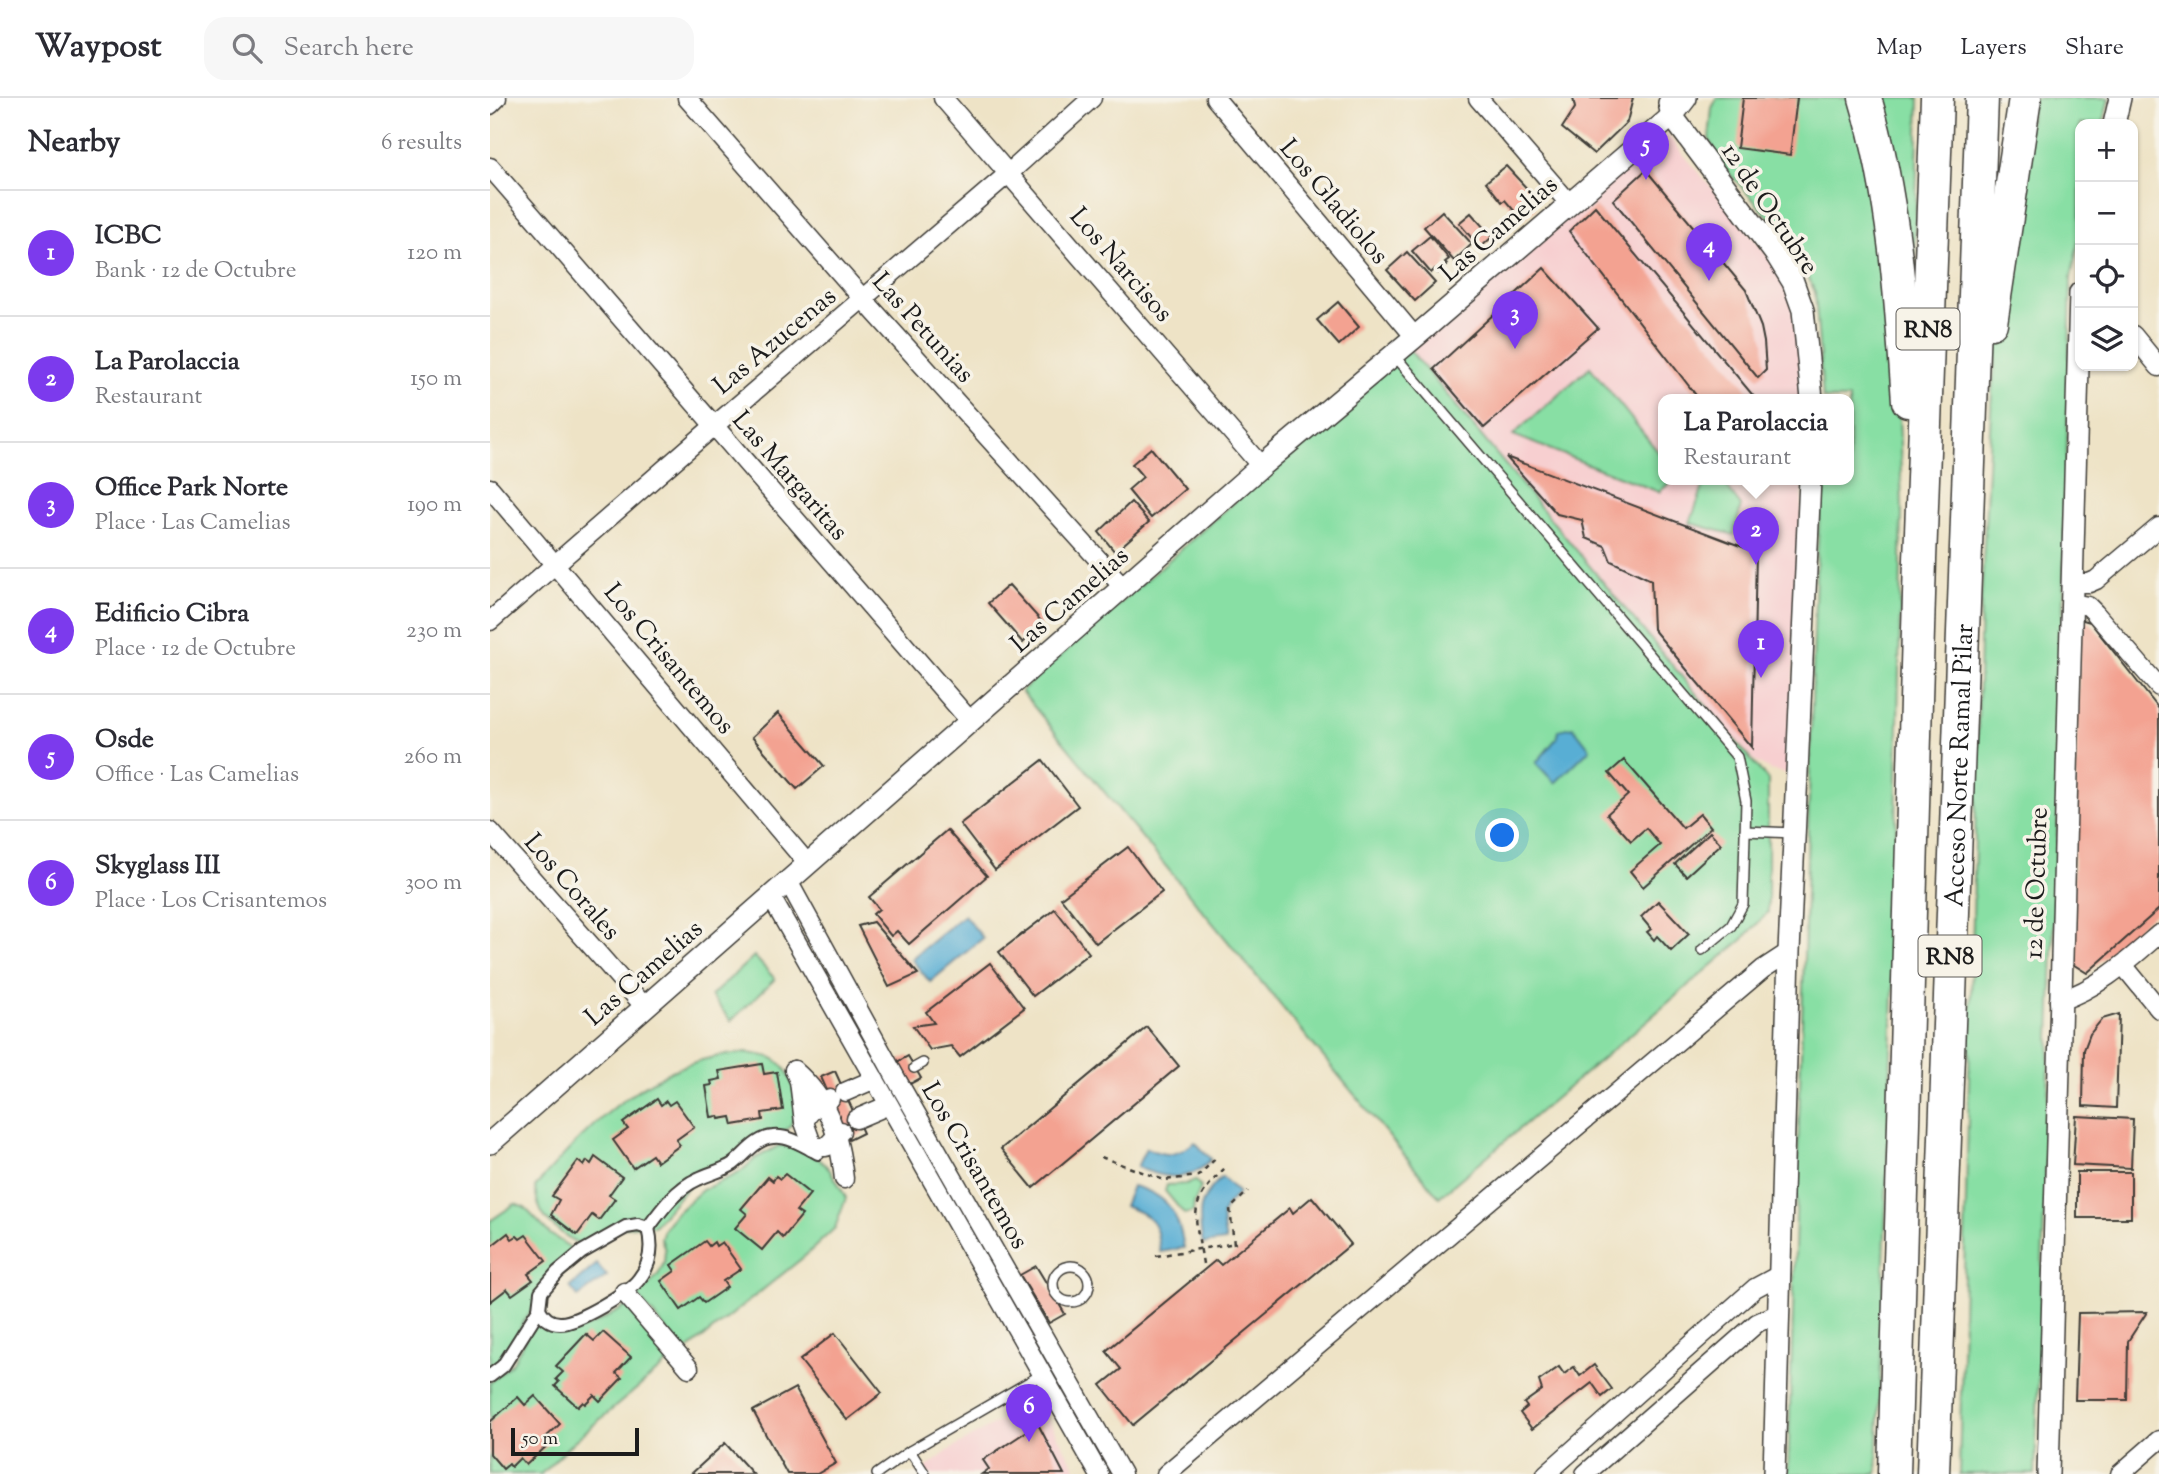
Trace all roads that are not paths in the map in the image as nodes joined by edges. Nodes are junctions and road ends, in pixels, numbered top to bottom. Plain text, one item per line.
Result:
1 (497, 98) edge
2 (687, 98) edge
3 (943, 98) edge
4 (1092, 98) edge
5 (1215, 98) edge
6 (1478, 98) edge
7 (1686, 98) edge
8 (1866, 98) edge
9 (1937, 98) edge
10 (1982, 98) edge
11 (2025, 98) edge
12 (2120, 98) edge
13 (490, 105) edge
14 (1670, 107) edge
15 (2115, 119) edge
16 (490, 167) edge
17 (1009, 173) junction
18 (1569, 203) junction
19 (863, 299) junction
20 (2080, 308) edge
21 (1415, 337) junction
22 (2138, 341) edge
23 (1394, 354) junction
24 (2159, 367) edge
25 (1811, 394) edge
26 (714, 426) junction
27 (1261, 466) junction
28 (1967, 476) junction
29 (1810, 485) edge
30 (490, 488) edge
31 (2159, 527) edge
32 (1920, 560) junction
33 (556, 564) junction
34 (1124, 588) junction
35 (2072, 593) junction
36 (490, 621) edge
37 (2159, 687) edge
38 (971, 722) junction
39 (490, 831) edge
40 (1745, 831) junction
41 (1794, 833) junction
42 (807, 863) junction
43 (788, 881) junction
44 (771, 897) junction
45 (2159, 934) edge
46 (1702, 950) dead end
47 (1789, 952) junction
48 (2123, 965) junction
49 (2059, 1001) junction
50 (645, 1007) junction
51 (2159, 1009) edge
52 (901, 1077) junction
53 (882, 1092) junction
54 (832, 1098) junction
55 (804, 1122) junction
56 (846, 1127) junction
57 (490, 1143) edge
58 (816, 1150) junction
59 (957, 1184) junction
60 (939, 1194) junction
61 (648, 1228) junction
62 (1781, 1275) junction
63 (624, 1292) junction
64 (1056, 1297) joint
65 (538, 1309) junction
66 (1034, 1310) junction
67 (1779, 1313) junction
68 (1012, 1323) junction
69 (689, 1368) dead end
70 (1041, 1375) junction
71 (490, 1376) edge
72 (1645, 1384) junction
73 (1663, 1404) junction
74 (2159, 1440) edge
75 (910, 1451) junction
76 (877, 1474) edge
77 (925, 1474) edge
78 (1099, 1474) edge
79 (1122, 1474) edge
80 (1166, 1474) edge
81 (1546, 1474) edge
82 (1585, 1474) edge
83 (1774, 1474) edge
84 (1894, 1474) edge
85 (1934, 1474) edge
86 (2048, 1474) edge
87 (2120, 1474) edge

1 - 13 street
2 - 19 street, Las Petunias
3 - 17 street, Los Narcisos
4 - 17 street, Las Azucenas
5 - 21 street, Los Gladiolos
6 - 18 street
7 - 14 street, Las Camelias
8 - 32 highway
9 - 32 highway, Acceso Norte Ramal Pilar / RN8
10 - 28 highway, Acceso Norte Ramal Pilar / RN8
11 - 28 highway
12 - 15 street
14 - 18 street, Las Camelias
14 - 25 street, 12 de Octubre
16 - 26 street, Las Margaritas
17 - 19 street, Las Azucenas
17 - 27 street, Los Narcisos
18 - 21 street, Las Camelias
19 - 26 street, Las Azucenas
19 - 34 street, Las Petunias
20 - 35 street, 12 de Octubre
21 - 23 street, Las Camelias
22 - 24 street
23 - 27 street, Las Camelias
23 - 40 lane
26 - 33 street, Las Azucenas
26 - 38 street, Las Margaritas
27 - 34 street, Las Camelias
28 - 85 highway, Acceso Norte Ramal Pilar / RN8
29 - 41 street
30 - 33 street, Los Crisantemos
31 - 35 street
32 - 84 highway, Acceso Norte Ramal Pilar / RN8
33 - 36 street, Las Azucenas
33 - 42 street, Los Crisantemos
34 - 38 street, Las Camelias
35 - 37 street
35 - 49 street, 12 de Octubre
38 - 42 street, Las Camelias
39 - 50 street, Los Corales
40 - 41 lane
40 - 46 lane
41 - 47 street
42 - 43 street, Las Camelias
43 - 44 street, Las Camelias
43 - 52 street, Los Crisantemos
44 - 50 street, Las Camelias
44 - 53 street, Los Crisantemos
45 - 48 street
47 - 62 street
47 - 80 street
48 - 49 street
48 - 51 street
49 - 86 street, 12 de Octubre
50 - 57 street, Las Camelias
52 - 53 street
52 - 59 street, Los Crisantemos
53 - 54 street
53 - 56 street
53 - 60 street, Los Crisantemos
54 - 55 street
54 - 55 street
54 - 56 street
55 - 58 street
56 - 58 street
56 - 58 street
58 - 61 street
59 - 60 street
59 - 66 street, Los Crisantemos
60 - 68 street, Los Crisantemos
61 - 63 street
61 - 65 street
62 - 67 street
62 - 72 street
63 - 65 street
63 - 69 street
64 - 64 lane
65 - 71 street
66 - 68 lane
66 - 79 street, Los Crisantemos
67 - 73 street
67 - 83 street
68 - 70 street, Los Crisantemos
70 - 75 lane
70 - 78 street, Los Crisantemos
72 - 73 street
72 - 81 street
73 - 82 street
74 - 87 street
75 - 76 lane
75 - 77 lane

